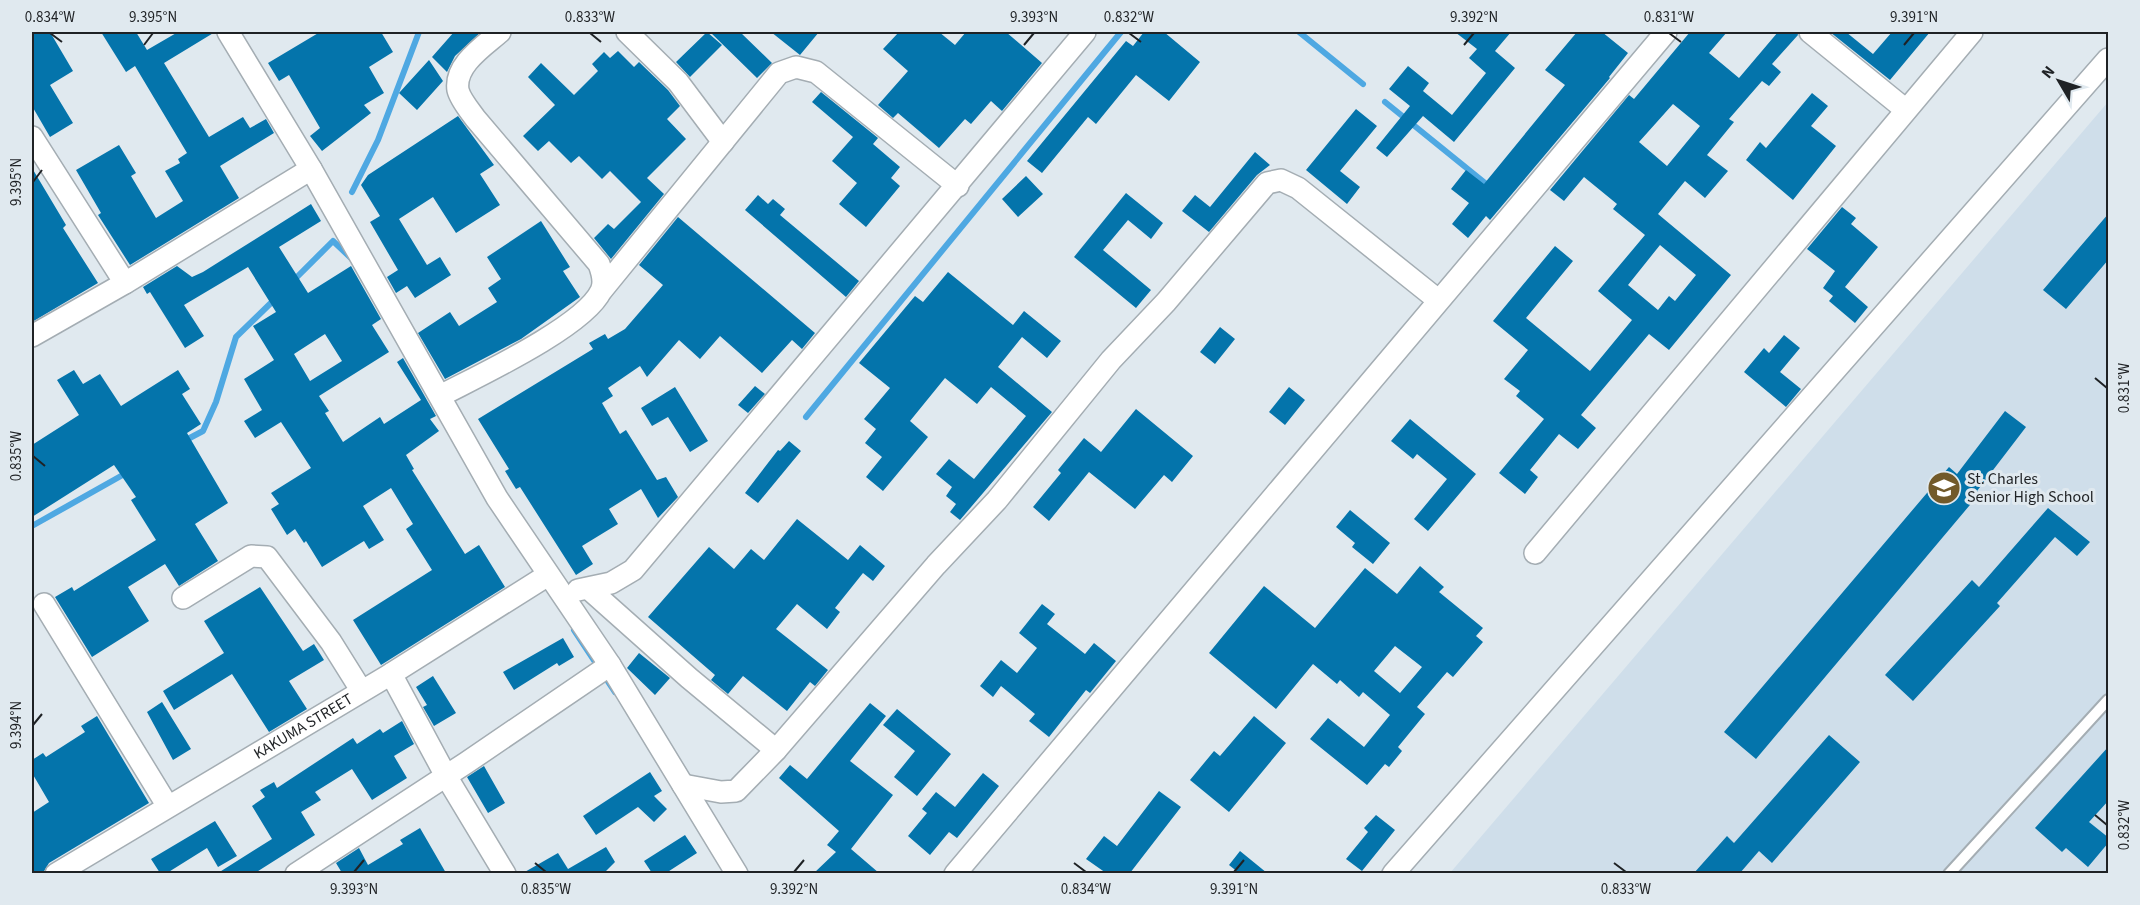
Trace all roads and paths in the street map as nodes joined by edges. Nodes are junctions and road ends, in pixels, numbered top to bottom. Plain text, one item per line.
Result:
1 (228, 32) edge
2 (500, 32) edge
3 (627, 32) edge
4 (1085, 32) edge
5 (1666, 32) edge
6 (1810, 32) edge
7 (1972, 32) edge
8 (2109, 59) edge
9 (1906, 110) junction
10 (32, 137) edge
11 (723, 141) junction
12 (311, 169) junction
13 (958, 186) junction
14 (124, 283) junction
15 (602, 290) junction
16 (1438, 300) junction
17 (32, 336) edge
18 (440, 396) junction
19 (1535, 553) dead end
20 (554, 584) junction
21 (589, 589) junction
22 (183, 598) dead end
23 (44, 604) dead end
24 (610, 665) junction
25 (391, 674) junction
26 (361, 690) junction
27 (2109, 700) edge
28 (776, 750) junction
29 (446, 776) junction
30 (683, 785) junction
31 (167, 805) junction
32 (56, 873) edge
33 (296, 873) edge
34 (505, 873) edge
35 (737, 873) edge
36 (955, 873) edge
37 (1393, 873) edge
38 (1949, 873) edge

1 - 12 street
2 - 15 street
3 - 11 street
4 - 13 street
5 - 16 street
6 - 9 street
7 - 9 street
8 - 37 street
9 - 19 street
10 - 14 street
11 - 13 street
11 - 15 street
12 - 14 street
12 - 18 street
13 - 21 street
14 - 17 street
15 - 18 street
16 - 28 street
16 - 36 street
18 - 20 street
20 - 21 street
20 - 24 street
20 - 25 street, KAKUMA STREET
21 - 28 street
22 - 26 street
23 - 31 street
24 - 29 street
24 - 30 street
25 - 26 street, KAKUMA STREET
25 - 29 street
26 - 31 street, KAKUMA STREET
27 - 38 lane
28 - 30 street
29 - 33 street
29 - 34 street
30 - 35 street
31 - 32 street, KAKUMA STREET

